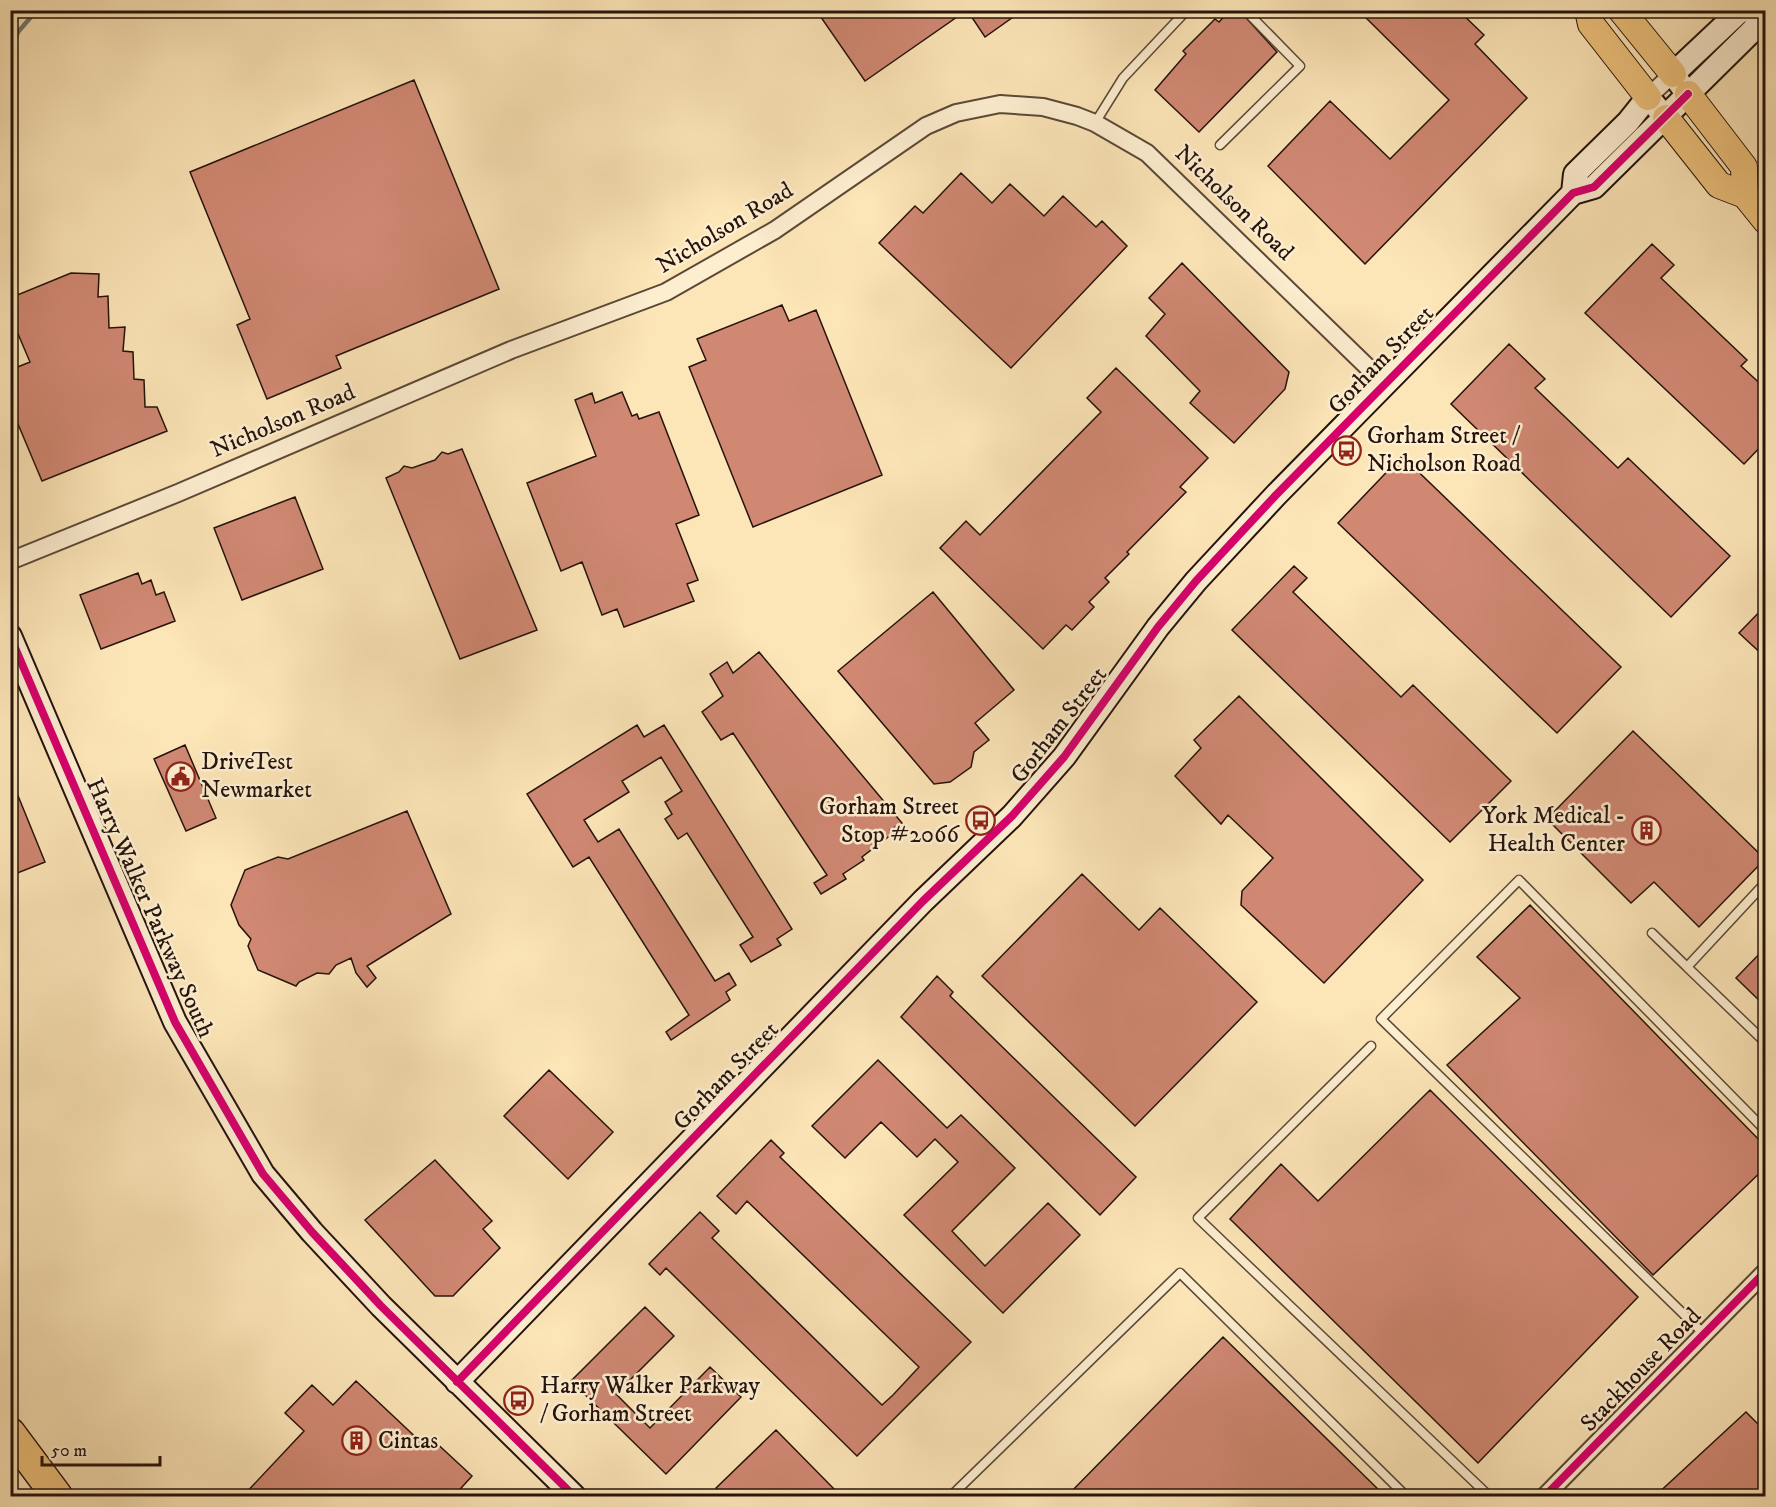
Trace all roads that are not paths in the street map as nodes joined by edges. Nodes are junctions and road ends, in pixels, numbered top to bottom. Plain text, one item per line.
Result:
1 (1187, 10) edge
2 (1245, 10) edge
3 (1588, 10) edge
4 (1621, 10) edge
5 (1741, 10) edge
6 (1763, 10) edge
7 (1680, 84) junction
8 (1648, 97) junction
9 (1666, 118) junction
10 (1095, 123) junction
11 (1220, 145) dead end
12 (1573, 193) junction
13 (1745, 195) junction
14 (1766, 221) edge
15 (1384, 384) junction
16 (10, 561) edge
17 (10, 636) edge
18 (1766, 882) edge
19 (1652, 933) dead end
20 (1687, 967) junction
21 (1766, 1042) edge
22 (1371, 1046) dead end
23 (1766, 1131) edge
24 (1766, 1271) edge
25 (1704, 1334) junction
26 (457, 1382) junction
27 (10, 1433) edge
28 (57, 1497) edge
29 (574, 1497) edge
30 (951, 1497) edge
31 (1406, 1497) edge
32 (1489, 1497) edge
33 (1545, 1497) edge

1 - 10 lane
2 - 11 lane
3 - 8 main road
4 - 7 main road
5 - 7 street, Gorham Street
6 - 7 street, Gorham Street
7 - 8 street, Gorham Street
7 - 9 street, Gorham Street
7 - 13 main road
8 - 9 street
8 - 12 street, Gorham Street
9 - 12 street, Gorham Street
9 - 13 main road
10 - 15 street, Nicholson Road
10 - 16 street, Nicholson Road
12 - 15 street, Gorham Street
13 - 14 main road
15 - 26 street, Gorham Street
17 - 26 street, Harry Walker Parkway South
18 - 20 lane
19 - 20 lane
20 - 21 lane
22 - 32 lane
23 - 25 lane
24 - 25 street, Stackhouse Road
25 - 33 street, Stackhouse Road
26 - 29 street, Harry Walker Parkway South
27 - 28 highway
30 - 31 lane

